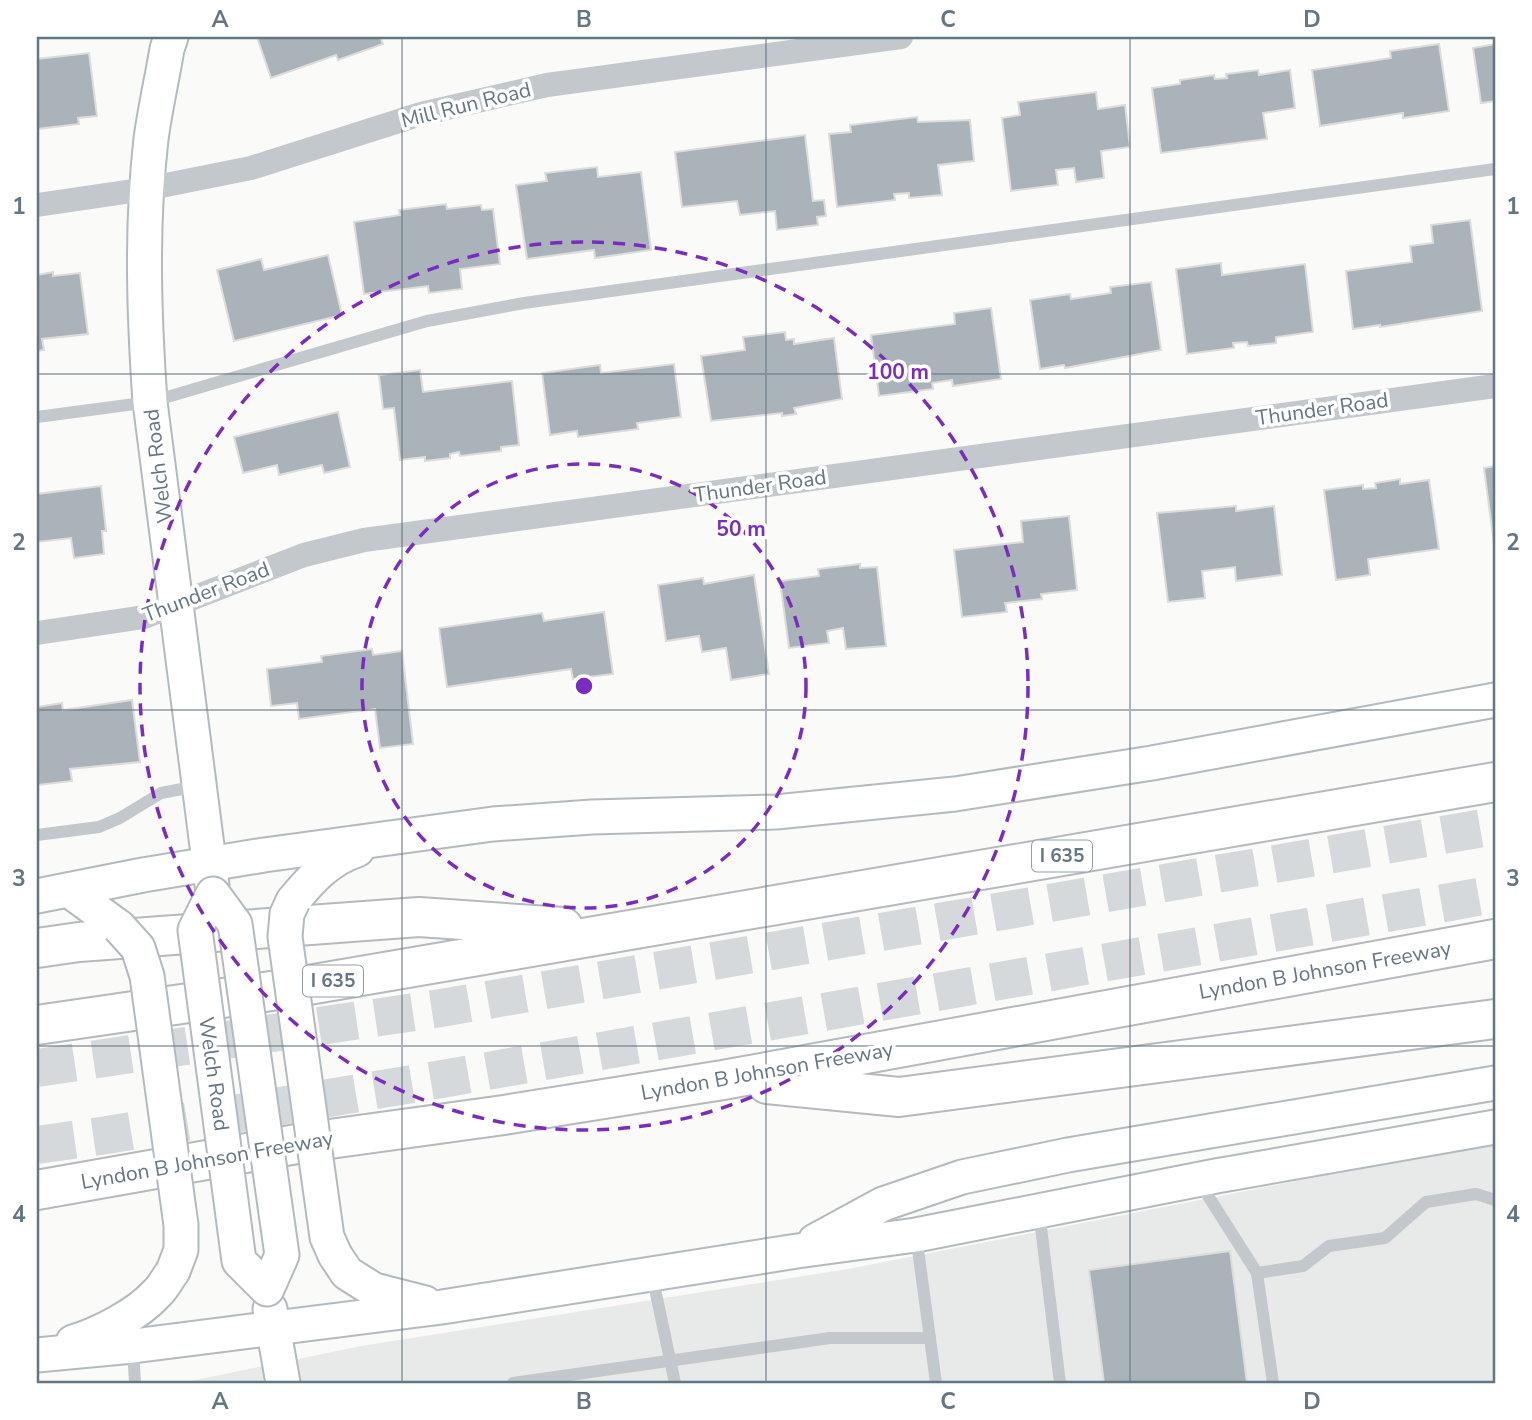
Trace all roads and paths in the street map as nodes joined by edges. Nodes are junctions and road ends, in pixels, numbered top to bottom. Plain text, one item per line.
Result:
1 (171, 37) edge
2 (901, 37) edge
3 (1495, 169) edge
4 (146, 189) junction
5 (37, 205) edge
6 (1495, 386) edge
7 (150, 402) junction
8 (37, 417) edge
9 (176, 605) junction
10 (37, 633) edge
11 (1495, 700) edge
12 (1495, 782) edge
13 (198, 786) junction
14 (37, 835) edge
15 (407, 835) junction
16 (211, 879) junction
17 (69, 891) junction
18 (37, 895) edge
19 (628, 931) junction
20 (1495, 939) edge
21 (37, 948) edge
22 (1495, 1019) edge
23 (37, 1025) edge
24 (723, 1080) junction
25 (1495, 1083) edge
26 (1495, 1126) edge
27 (1198, 1180) junction
28 (37, 1190) edge
29 (1495, 1200) edge
30 (1039, 1211) junction
31 (916, 1235) junction
32 (797, 1251) junction
33 (1257, 1273) junction
34 (652, 1275) junction
35 (442, 1307) junction
36 (274, 1329) junction
37 (930, 1338) junction
38 (133, 1346) junction
39 (37, 1355) edge
40 (670, 1360) junction
41 (135, 1383) edge
42 (283, 1383) edge
43 (513, 1383) edge
44 (675, 1383) edge
45 (936, 1383) edge
46 (1060, 1383) edge
47 (1273, 1383) edge

1 - 4 main road, Welch Road
2 - 4 street, Mill Run Road
3 - 7 lane
4 - 5 street, Mill Run Road
4 - 7 main road, Welch Road
6 - 9 street, Thunder Road
7 - 8 lane
7 - 9 main road, Welch Road
9 - 10 street, Thunder Road
9 - 13 main road, Welch Road
11 - 15 main road
12 - 19 highway, I 635
13 - 14 lane
13 - 16 main road, Welch Road
15 - 16 main road
15 - 35 main road, bridge
16 - 17 main road
16 - 36 main road, Welch Road, bridge
17 - 18 main road
17 - 39 main road, bridge
19 - 21 highway
19 - 23 highway, I 635
20 - 24 highway, Lyndon B Johnson Freeway
22 - 24 highway
24 - 28 highway, Lyndon B Johnson Freeway
25 - 32 main road
26 - 27 main road
27 - 30 main road
27 - 33 lane
29 - 33 lane
30 - 31 main road
30 - 46 lane
31 - 32 main road
31 - 37 lane
32 - 34 main road
33 - 47 lane
34 - 35 main road
34 - 40 lane
35 - 36 main road
36 - 38 main road
36 - 42 main road, Welch Road
37 - 40 lane
37 - 45 lane
38 - 39 main road
38 - 41 lane
40 - 43 lane
40 - 44 lane

